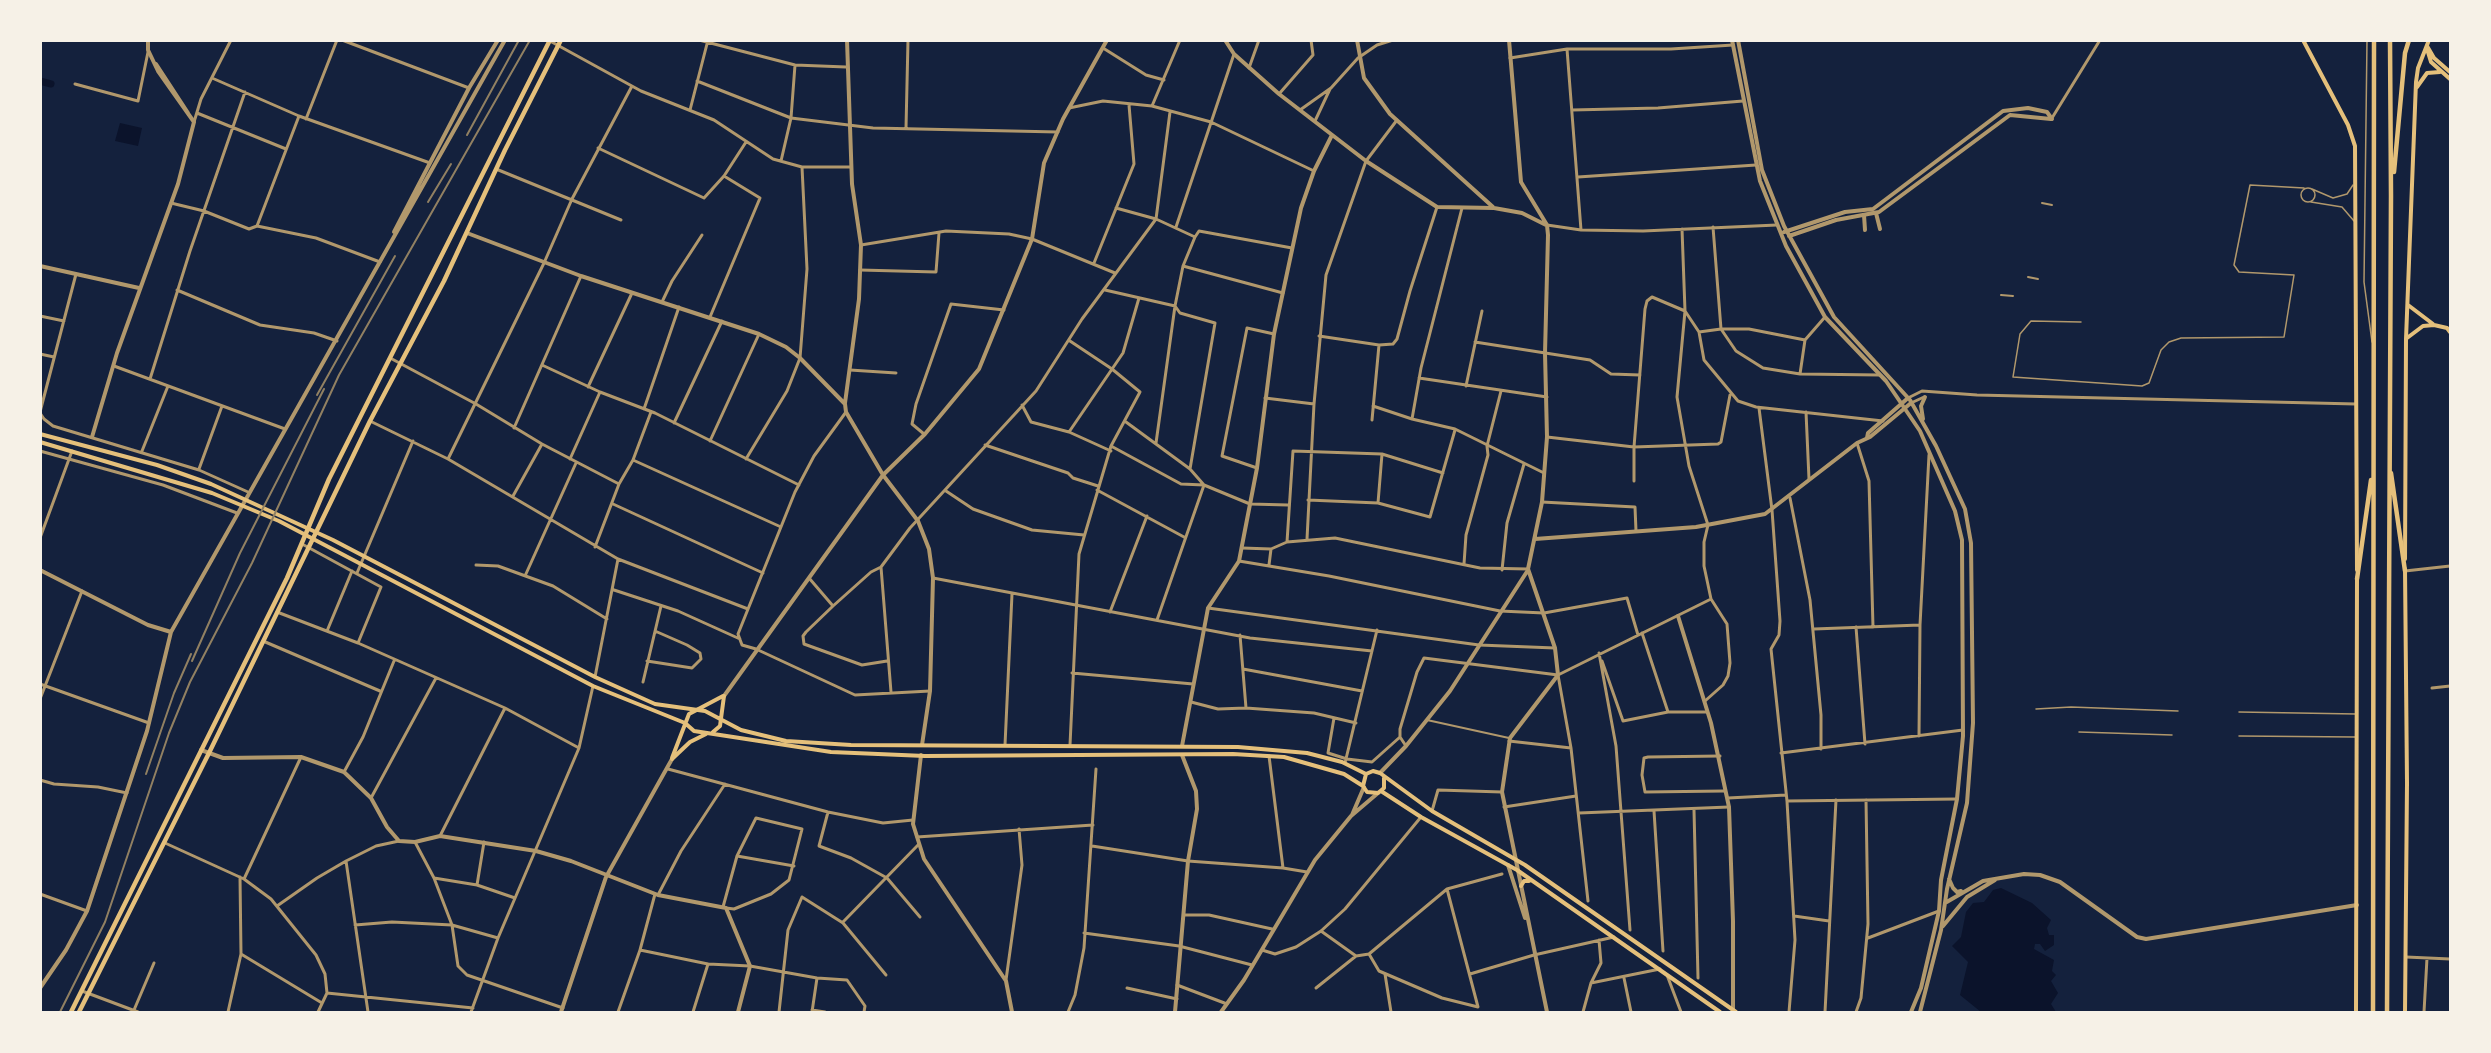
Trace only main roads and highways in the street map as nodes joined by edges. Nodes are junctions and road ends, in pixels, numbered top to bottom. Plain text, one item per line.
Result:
1 (2303, 40) edge
2 (2374, 40) edge
3 (2390, 40) edge
4 (2409, 40) edge
5 (550, 41) edge
6 (560, 43) edge
7 (2428, 43) edge
8 (2451, 72) edge
9 (2444, 74) junction
10 (2451, 79) edge
11 (2416, 91) junction
12 (2391, 196) junction
13 (458, 229) junction
14 (467, 233) junction
15 (2407, 305) junction
16 (2434, 324) junction
17 (2451, 332) edge
18 (2406, 339) junction
19 (40, 434) edge
20 (40, 442) edge
21 (2388, 451) junction
22 (2373, 462) junction
23 (2405, 571) junction
24 (2356, 579) junction
25 (697, 711) junction
26 (721, 720) junction
27 (685, 723) junction
28 (706, 733) junction
29 (922, 744) junction
30 (1182, 746) junction
31 (921, 755) junction
32 (1182, 755) junction
33 (1366, 774) junction
34 (1384, 778) junction
35 (1363, 786) junction
36 (1380, 792) junction
37 (158, 840) junction
38 (165, 843) junction
39 (1532, 881) junction
40 (1521, 886) road end
41 (1735, 1011) edge
42 (71, 1012) edge
43 (79, 1012) edge
44 (1720, 1012) edge
45 (2356, 1012) edge
46 (2373, 1012) edge
47 (2387, 1012) edge
48 (2405, 1012) edge

1 - 24 main road
2 - 22 main road
3 - 12 main road
4 - 12 main road
5 - 13 main road
6 - 14 main road
7 - 8 main road
7 - 9 main road
7 - 11 main road
9 - 10 main road
9 - 11 main road
11 - 15 main road
12 - 21 main road
13 - 14 main road
13 - 37 main road
14 - 38 main road
15 - 16 main road
15 - 18 main road
16 - 17 main road
16 - 18 main road
18 - 23 main road
19 - 25 main road
20 - 27 main road
21 - 23 main road
21 - 47 main road
22 - 24 main road
22 - 46 main road
23 - 48 main road
24 - 45 main road
25 - 26 main road
25 - 26 main road
25 - 27 main road
26 - 28 main road
26 - 29 main road
27 - 28 main road
27 - 28 main road
28 - 31 main road
29 - 30 main road
29 - 31 main road
30 - 32 main road
30 - 33 main road
31 - 32 main road
32 - 35 main road
33 - 34 main road
33 - 35 main road
34 - 36 main road
34 - 41 main road
35 - 36 main road
36 - 39 main road
37 - 38 main road
37 - 42 main road
38 - 43 main road
39 - 40 main road
39 - 44 main road

